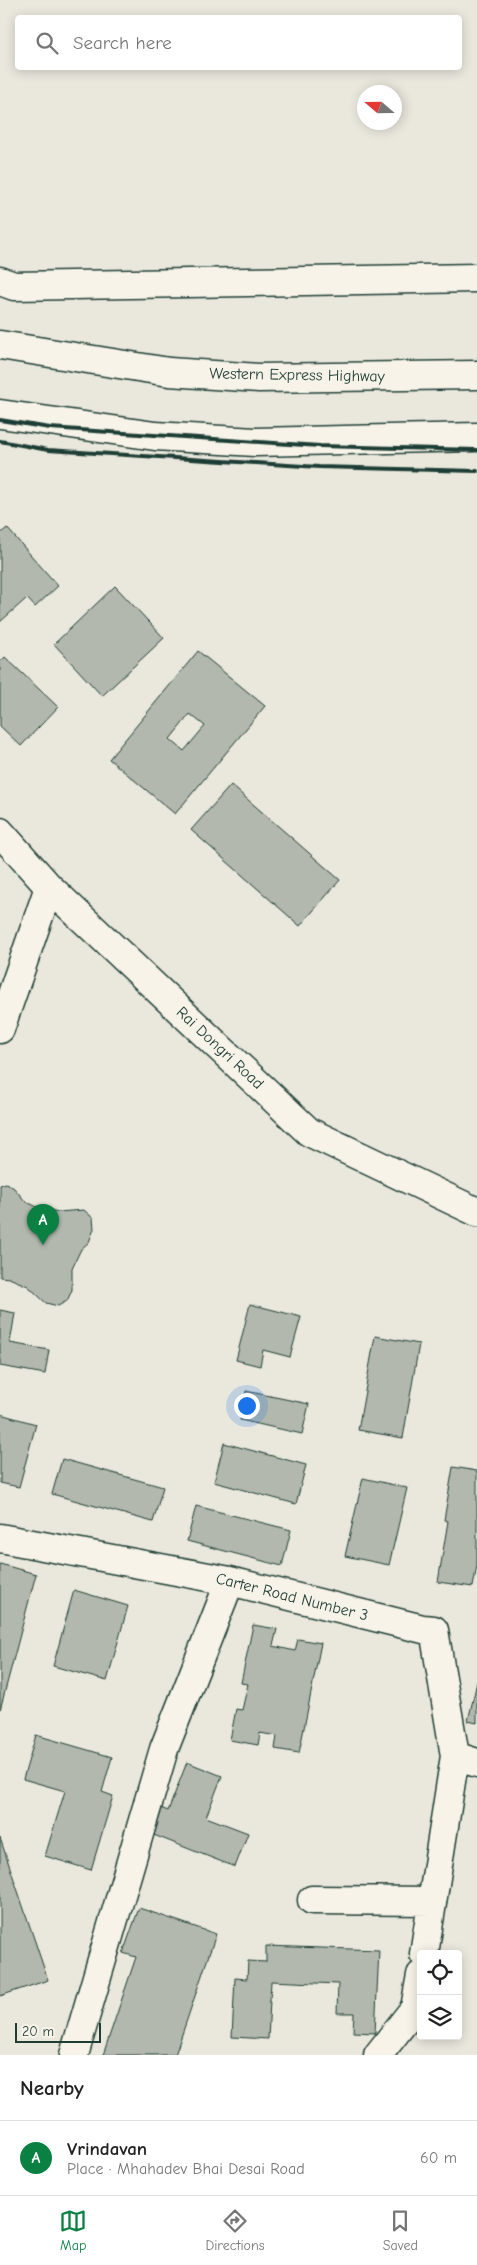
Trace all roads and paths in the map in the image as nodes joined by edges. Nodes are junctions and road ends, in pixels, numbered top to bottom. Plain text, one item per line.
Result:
1 (477, 278) edge
2 (0, 281) edge
3 (0, 345) edge
4 (477, 375) edge
5 (0, 414) edge
6 (477, 437) edge
7 (0, 832) edge
8 (49, 887) junction
9 (0, 1028) edge
10 (477, 1212) edge
11 (0, 1538) edge
12 (230, 1581) junction
13 (466, 1760) edge
14 (312, 1900) dead end
15 (432, 1901) junction
16 (425, 1950) edge
17 (418, 1995) edge
18 (74, 2055) edge
19 (378, 2055) edge

1 - 2 main road
3 - 4 main road, Western Express Highway
5 - 6 main road
7 - 8 main road, Rai Dongri Road
8 - 9 main road
8 - 10 main road, Rai Dongri Road
11 - 12 main road, Carter Road Number 3
12 - 13 main road, Carter Road Number 3
12 - 18 main road
13 - 15 main road
14 - 15 main road
15 - 16 main road
17 - 19 main road

